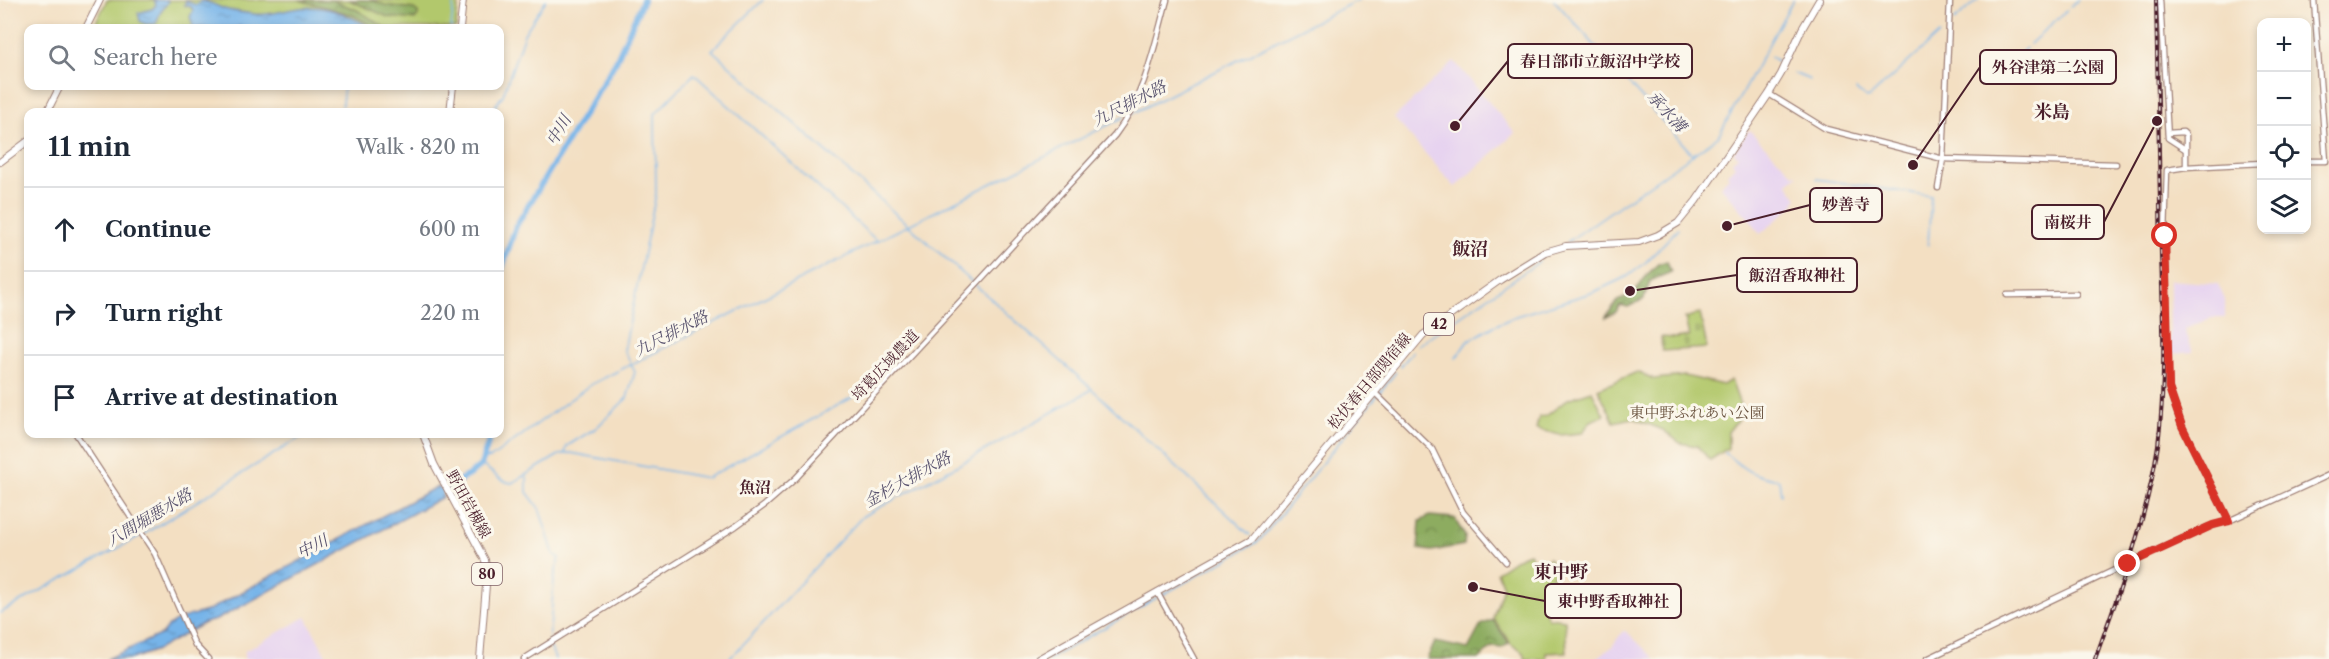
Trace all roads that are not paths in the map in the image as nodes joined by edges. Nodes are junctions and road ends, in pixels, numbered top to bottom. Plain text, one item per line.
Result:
1 (100, 0) edge
2 (463, 0) edge
3 (1167, 0) edge
4 (1819, 0) edge
5 (1950, 0) edge
6 (2160, 0) edge
7 (2314, 0) edge
8 (88, 24) edge
9 (460, 24) edge
10 (58, 90) edge
11 (453, 90) edge
12 (1769, 94) junction
13 (49, 108) edge
14 (450, 108) edge
15 (2178, 131) junction
16 (2168, 132) junction
17 (2176, 142) junction
18 (24, 144) edge
19 (2185, 149) junction
20 (1943, 159) junction
21 (2311, 161) edge
22 (0, 162) edge
23 (2257, 163) edge
24 (2116, 164) dead end
25 (2186, 166) junction
26 (1938, 188) dead end
27 (2076, 294) dead end
28 (2007, 295) dead end
29 (1376, 394) junction
30 (79, 438) edge
31 (424, 438) edge
32 (2329, 475) edge
33 (2229, 521) junction
34 (1506, 562) dead end
35 (1157, 592) junction
36 (208, 659) edge
37 (480, 659) edge
38 (524, 659) edge
39 (1038, 659) edge
40 (1194, 659) edge
41 (1927, 659) edge

1 - 8 main road
2 - 9 main road
3 - 38 street, 埼葛広域農道
4 - 12 main road, 松伏春日部関宿線 / 42
5 - 20 street
6 - 16 street
7 - 21 street
10 - 13 main road
11 - 14 main road
12 - 20 street
12 - 29 main road, 松伏春日部関宿線 / 42
15 - 16 street
15 - 17 street
15 - 19 street
16 - 17 street
17 - 19 street
18 - 22 main road
19 - 25 street
20 - 24 street
20 - 26 street
23 - 25 street
25 - 33 street
27 - 28 street
29 - 34 street
29 - 35 main road, 松伏春日部関宿線 / 42
30 - 36 street
31 - 37 main road, 野田岩槻線 / 80
32 - 33 street
33 - 41 street
35 - 39 main road, 松伏春日部関宿線 / 42
35 - 40 street

